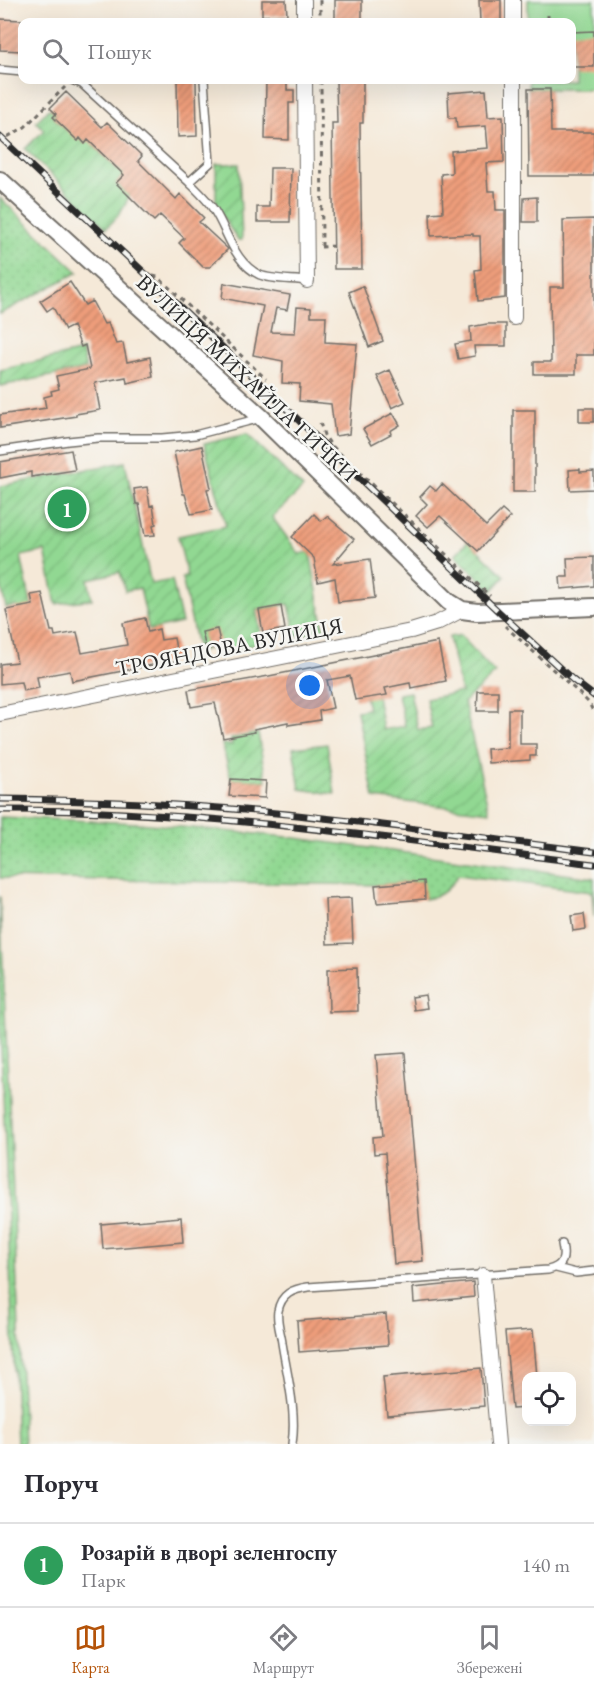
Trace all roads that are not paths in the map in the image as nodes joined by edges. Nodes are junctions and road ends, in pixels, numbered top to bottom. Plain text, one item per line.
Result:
1 (304, 0) edge
2 (513, 0) edge
3 (304, 18) edge
4 (513, 18) edge
5 (0, 70) edge
6 (18, 72) edge
7 (82, 84) edge
8 (204, 84) edge
9 (305, 84) edge
10 (514, 84) edge
11 (0, 180) edge
12 (189, 182) junction
13 (307, 281) joint
14 (514, 318) dead end
15 (261, 418) junction
16 (0, 451) edge
17 (594, 607) edge
18 (462, 610) junction
19 (0, 714) edge
20 (562, 1244) dead end
21 (556, 1268) junction
22 (594, 1271) edge
23 (483, 1275) junction
24 (292, 1444) edge
25 (498, 1444) edge

1 - 3 street
2 - 4 street
5 - 6 lane
7 - 12 lane
8 - 12 lane
9 - 13 street
10 - 14 street
11 - 15 street, ВУЛИЦЯ МИХАЙЛА ГИЧКИ
12 - 13 lane
15 - 16 lane
15 - 18 street, ВУЛИЦЯ МИХАЙЛА ГИЧКИ
17 - 18 street
18 - 19 street, ТРОЯНДОВА ВУЛИЦЯ
20 - 21 lane
21 - 22 lane
21 - 23 lane
23 - 24 lane
23 - 25 street

